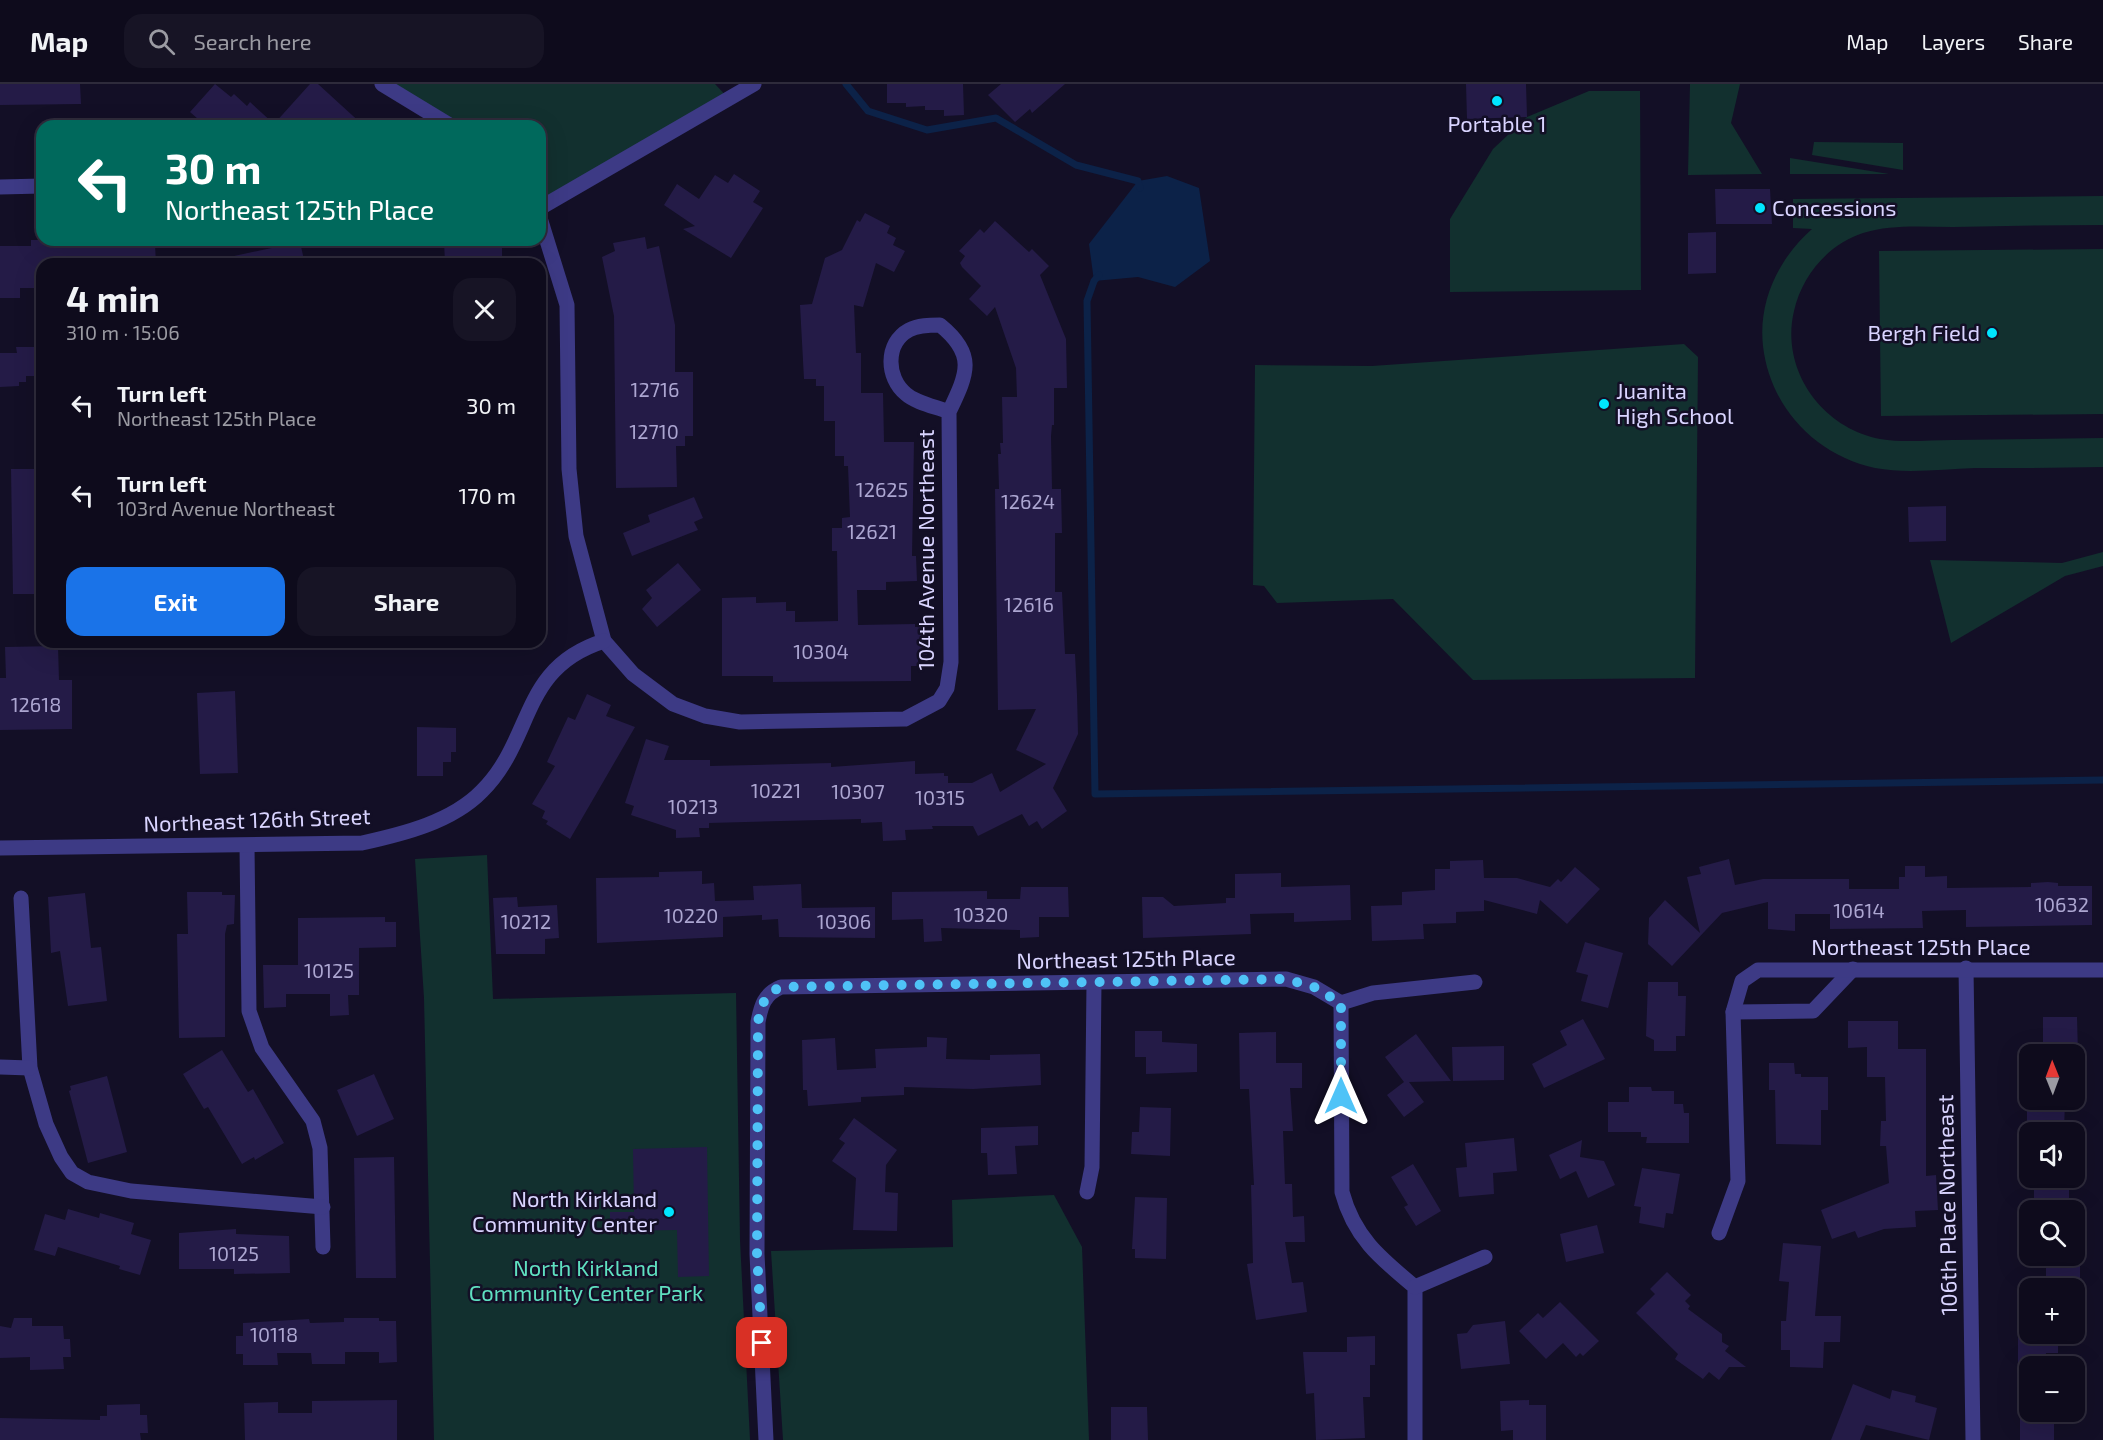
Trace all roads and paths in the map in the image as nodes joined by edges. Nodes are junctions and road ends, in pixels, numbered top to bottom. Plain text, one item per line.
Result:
1 (382, 84) edge
2 (754, 84) edge
3 (441, 120) edge
4 (36, 186) edge
5 (0, 187) edge
6 (546, 205) edge
7 (546, 238) edge
8 (949, 412) junction
9 (604, 641) junction
10 (247, 846) junction
11 (0, 848) edge
12 (21, 898) dead end
13 (1966, 968) junction
14 (1853, 969) junction
15 (2103, 970) edge
16 (1475, 982) dead end
17 (1094, 983) junction
18 (1341, 1003) junction
19 (1733, 1012) junction
20 (0, 1067) edge
21 (30, 1068) junction
22 (1087, 1192) dead end
23 (323, 1207) junction
24 (1719, 1233) dead end
25 (323, 1247) dead end
26 (1485, 1257) dead end
27 (1415, 1287) junction
28 (766, 1440) edge
29 (1415, 1440) edge
30 (1972, 1440) edge

1 - 3 street
2 - 6 street
4 - 5 street
7 - 9 street
8 - 8 street, 104th Avenue Northeast
8 - 9 street, 104th Avenue Northeast
9 - 10 street, Northeast 126th Street
10 - 11 street, Northeast 126th Street
10 - 23 street
12 - 21 street
13 - 14 street, Northeast 125th Place
13 - 15 street, Northeast 125th Place
13 - 30 street, 106th Place Northeast
14 - 19 street
14 - 19 street, Northeast 125th Place
16 - 18 street
17 - 18 street, Northeast 125th Place
17 - 22 street
17 - 28 street, Northeast 125th Place
18 - 27 street
19 - 24 street
20 - 21 street
21 - 23 street
23 - 25 street
26 - 27 street
27 - 29 street

